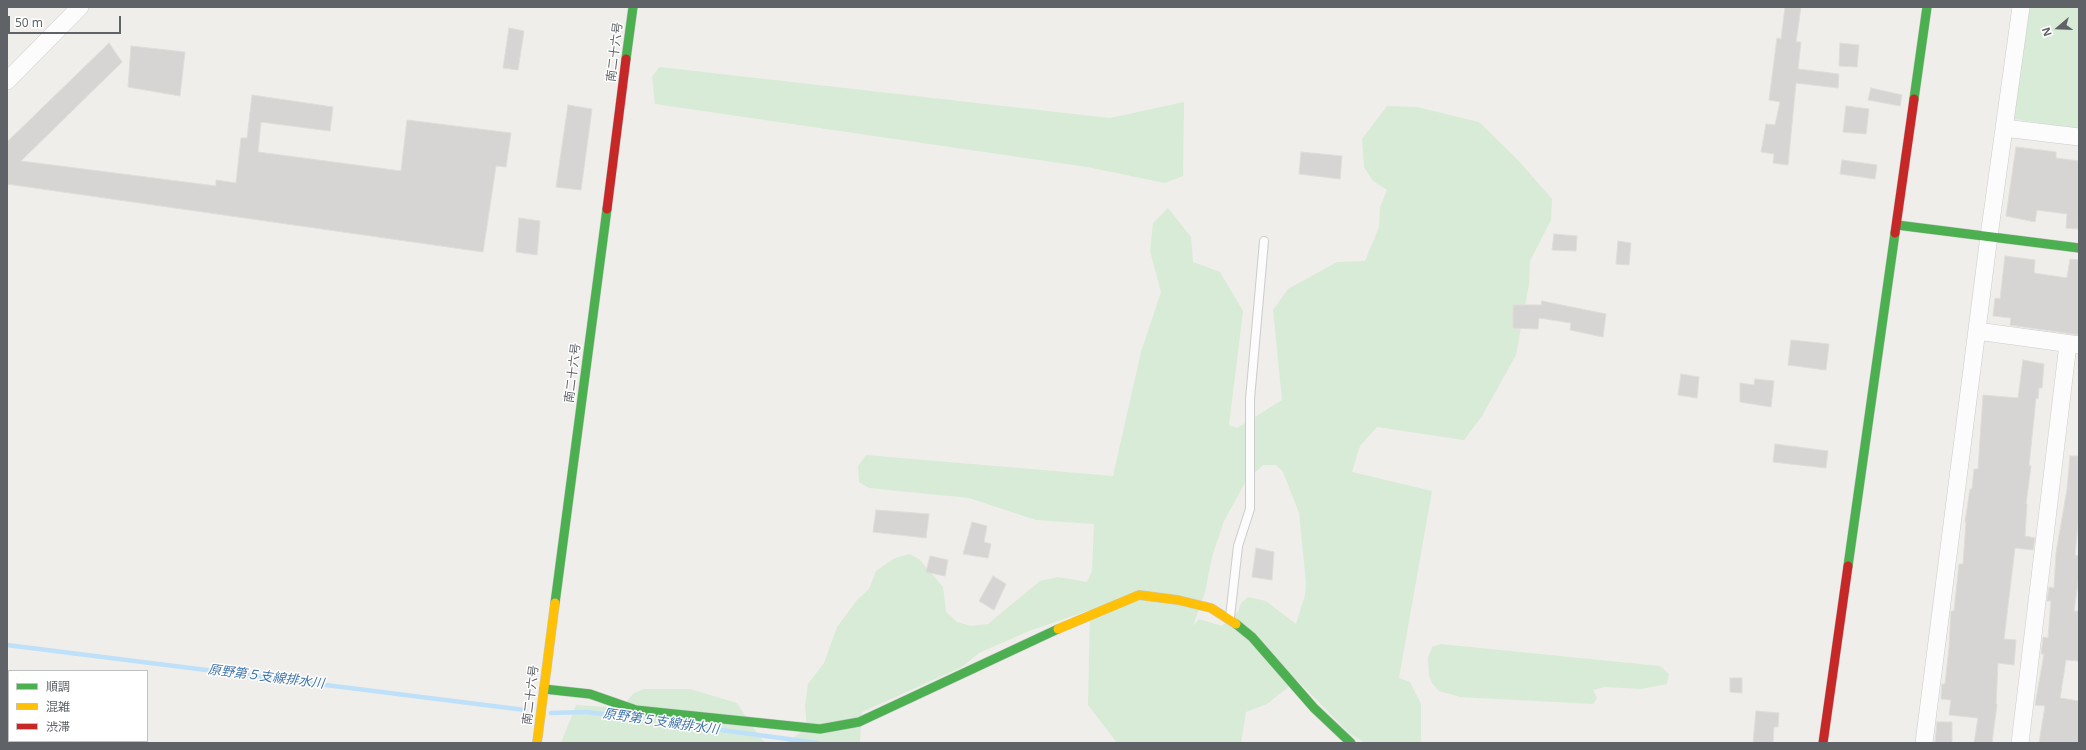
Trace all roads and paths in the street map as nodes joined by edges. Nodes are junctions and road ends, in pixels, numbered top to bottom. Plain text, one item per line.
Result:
1 (80, 7) edge
2 (633, 7) edge
3 (1927, 7) edge
4 (2020, 7) edge
5 (7, 81) edge
6 (2004, 128) junction
7 (2079, 137) edge
8 (1897, 225) junction
9 (1989, 236) junction
10 (1264, 241) dead end
11 (2079, 248) edge
12 (1977, 331) junction
13 (2073, 344) edge
14 (1230, 619) junction
15 (544, 689) junction
16 (537, 743) edge
17 (1351, 743) edge
18 (1823, 743) edge
19 (1924, 743) edge
20 (2020, 743) edge

1 - 5 street
2 - 15 street, 南二十六号
3 - 8 street
4 - 6 street
6 - 7 street
6 - 9 street
8 - 9 street
8 - 18 street
9 - 11 street
9 - 12 street
10 - 14 lane
12 - 13 street
12 - 19 street
13 - 20 street
14 - 15 street
14 - 17 street
15 - 16 street, 南二十六号

